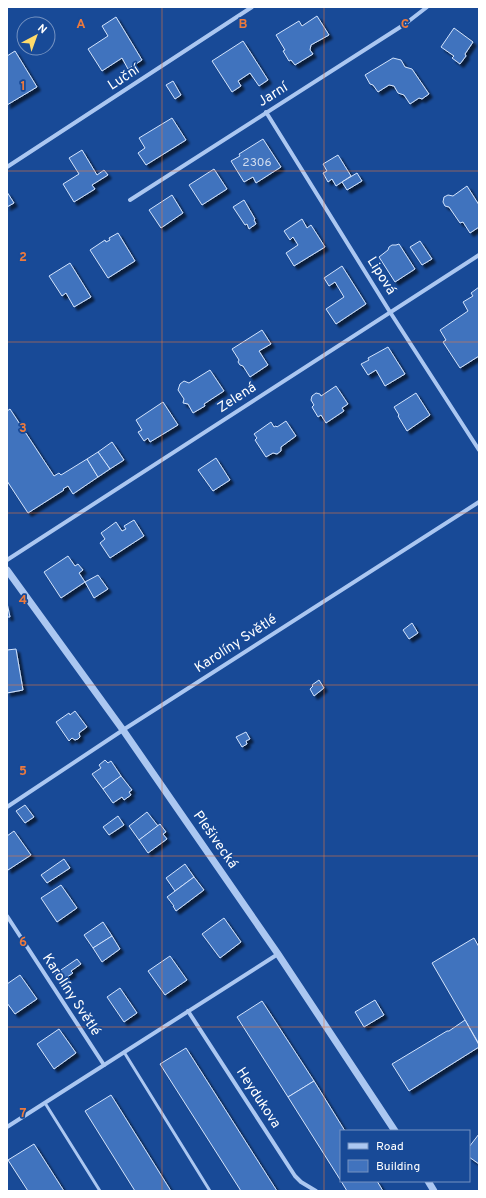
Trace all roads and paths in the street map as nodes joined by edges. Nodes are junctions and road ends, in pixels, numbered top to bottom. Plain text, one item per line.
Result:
1 (252, 7) edge
2 (427, 7) edge
3 (266, 112) junction
4 (7, 167) edge
5 (130, 200) dead end
6 (479, 255) edge
7 (390, 312) junction
8 (479, 450) edge
9 (479, 502) edge
10 (7, 560) edge
11 (7, 570) edge
12 (123, 730) junction
13 (7, 807) edge
14 (7, 916) edge
15 (278, 954) junction
16 (188, 1011) junction
17 (124, 1052) junction
18 (104, 1065) junction
19 (45, 1103) junction
20 (7, 1127) edge
21 (394, 1130) edge
22 (429, 1182) edge
23 (100, 1191) edge
24 (210, 1191) edge
25 (316, 1191) edge
26 (434, 1191) edge

1 - 4 street, Luční
2 - 3 street, Jarní
3 - 5 street, Jarní
3 - 7 street, Lipová
6 - 7 street, Zelená
7 - 8 street, Lipová
7 - 10 street, Zelená
9 - 12 street, Karolíny Světlé
11 - 12 street, Plešivecká
12 - 13 street, Karolíny Světlé
12 - 15 street, Plešivecká
14 - 18 street, Karolíny Světlé
15 - 16 street
15 - 21 street, Plešivecká
16 - 17 street
16 - 25 street, Heydukova
17 - 18 street
17 - 24 lane
18 - 19 street
19 - 20 street
19 - 23 lane
22 - 26 street

